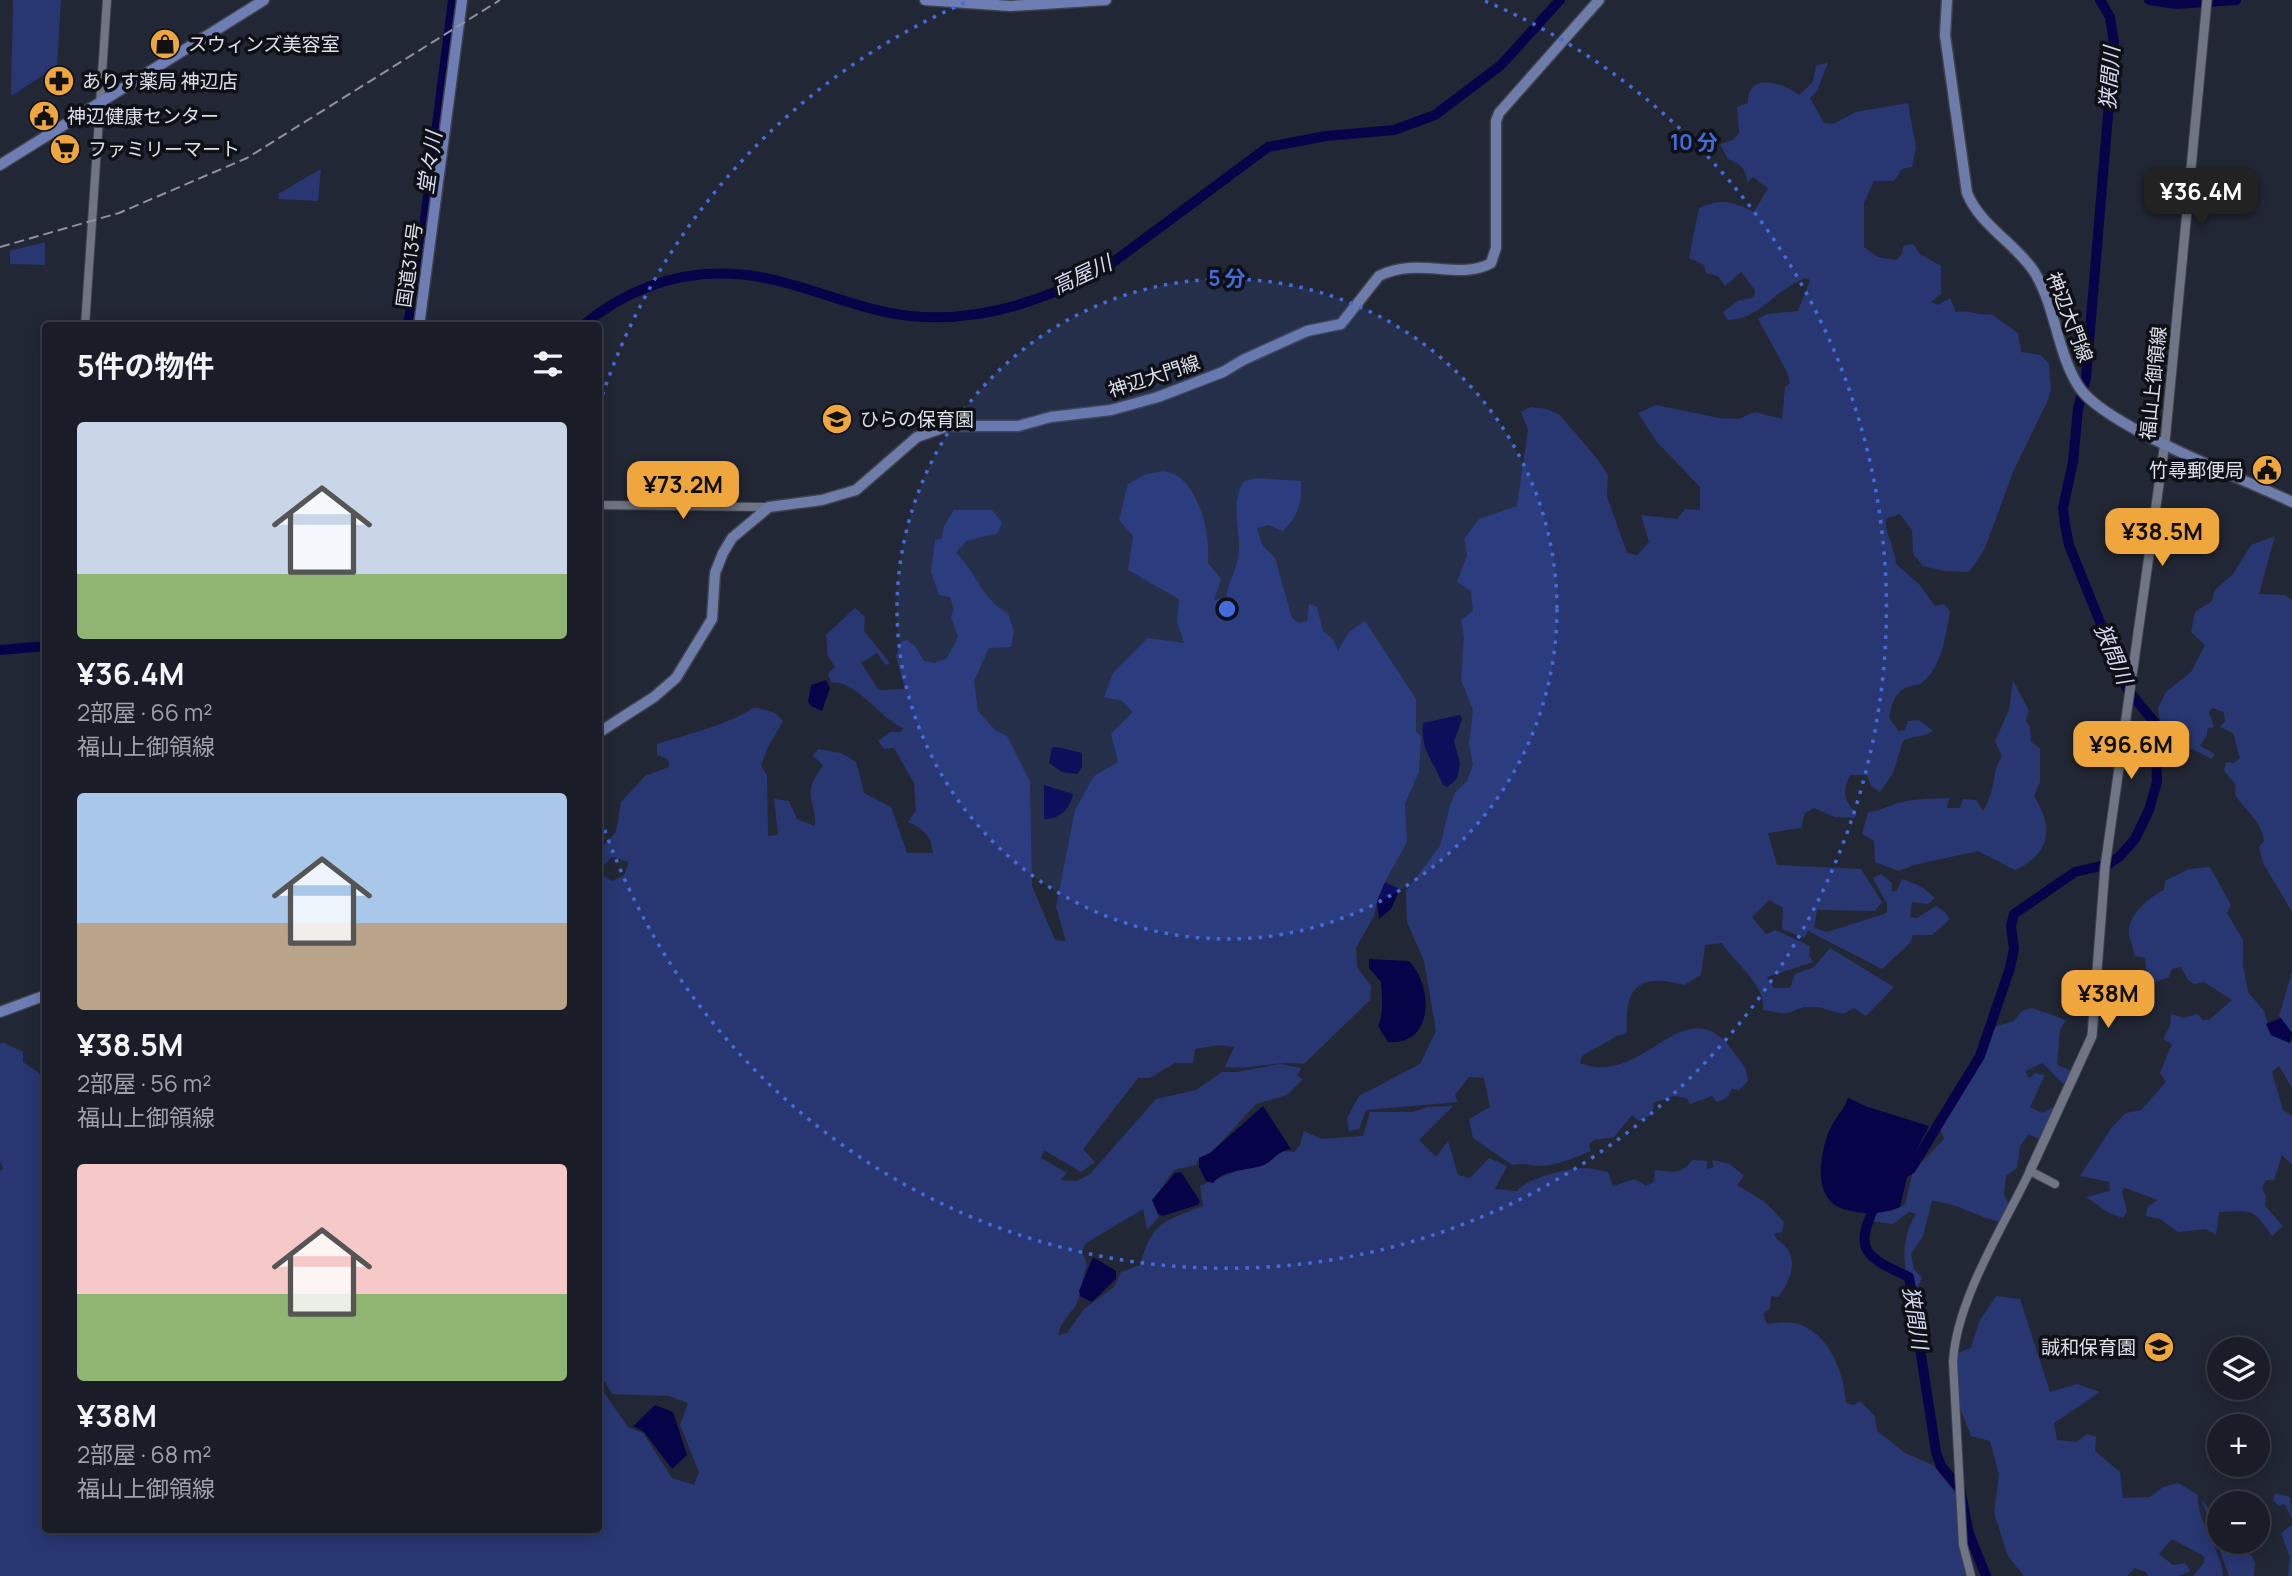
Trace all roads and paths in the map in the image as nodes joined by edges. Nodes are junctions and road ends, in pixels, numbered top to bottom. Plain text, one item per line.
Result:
1 (107, 0) edge
2 (251, 0) edge
3 (264, 0) edge
4 (462, 0) edge
5 (925, 0) edge
6 (1106, 0) edge
7 (1599, 0) edge
8 (1947, 0) edge
9 (2207, 0) edge
10 (101, 99) junction
11 (2, 160) edge
12 (85, 322) edge
13 (420, 322) edge
14 (2165, 442) junction
15 (2292, 502) edge
16 (602, 505) edge
17 (769, 507) junction
18 (602, 730) edge
19 (42, 996) edge
20 (0, 1012) edge
21 (2030, 1171) junction
22 (2055, 1184) dead end
23 (1971, 1576) edge

1 - 10 street
2 - 10 highway
3 - 10 highway
4 - 13 highway, 国道313号
5 - 6 highway
7 - 17 main road, 神辺大門線
8 - 14 main road, 神辺大門線
9 - 14 main road, 福山上御領線
10 - 11 highway
10 - 12 street
14 - 15 main road, 神辺大門線
14 - 21 main road, 福山上御領線
16 - 17 street
17 - 18 main road
19 - 20 highway
21 - 22 street
21 - 23 street

